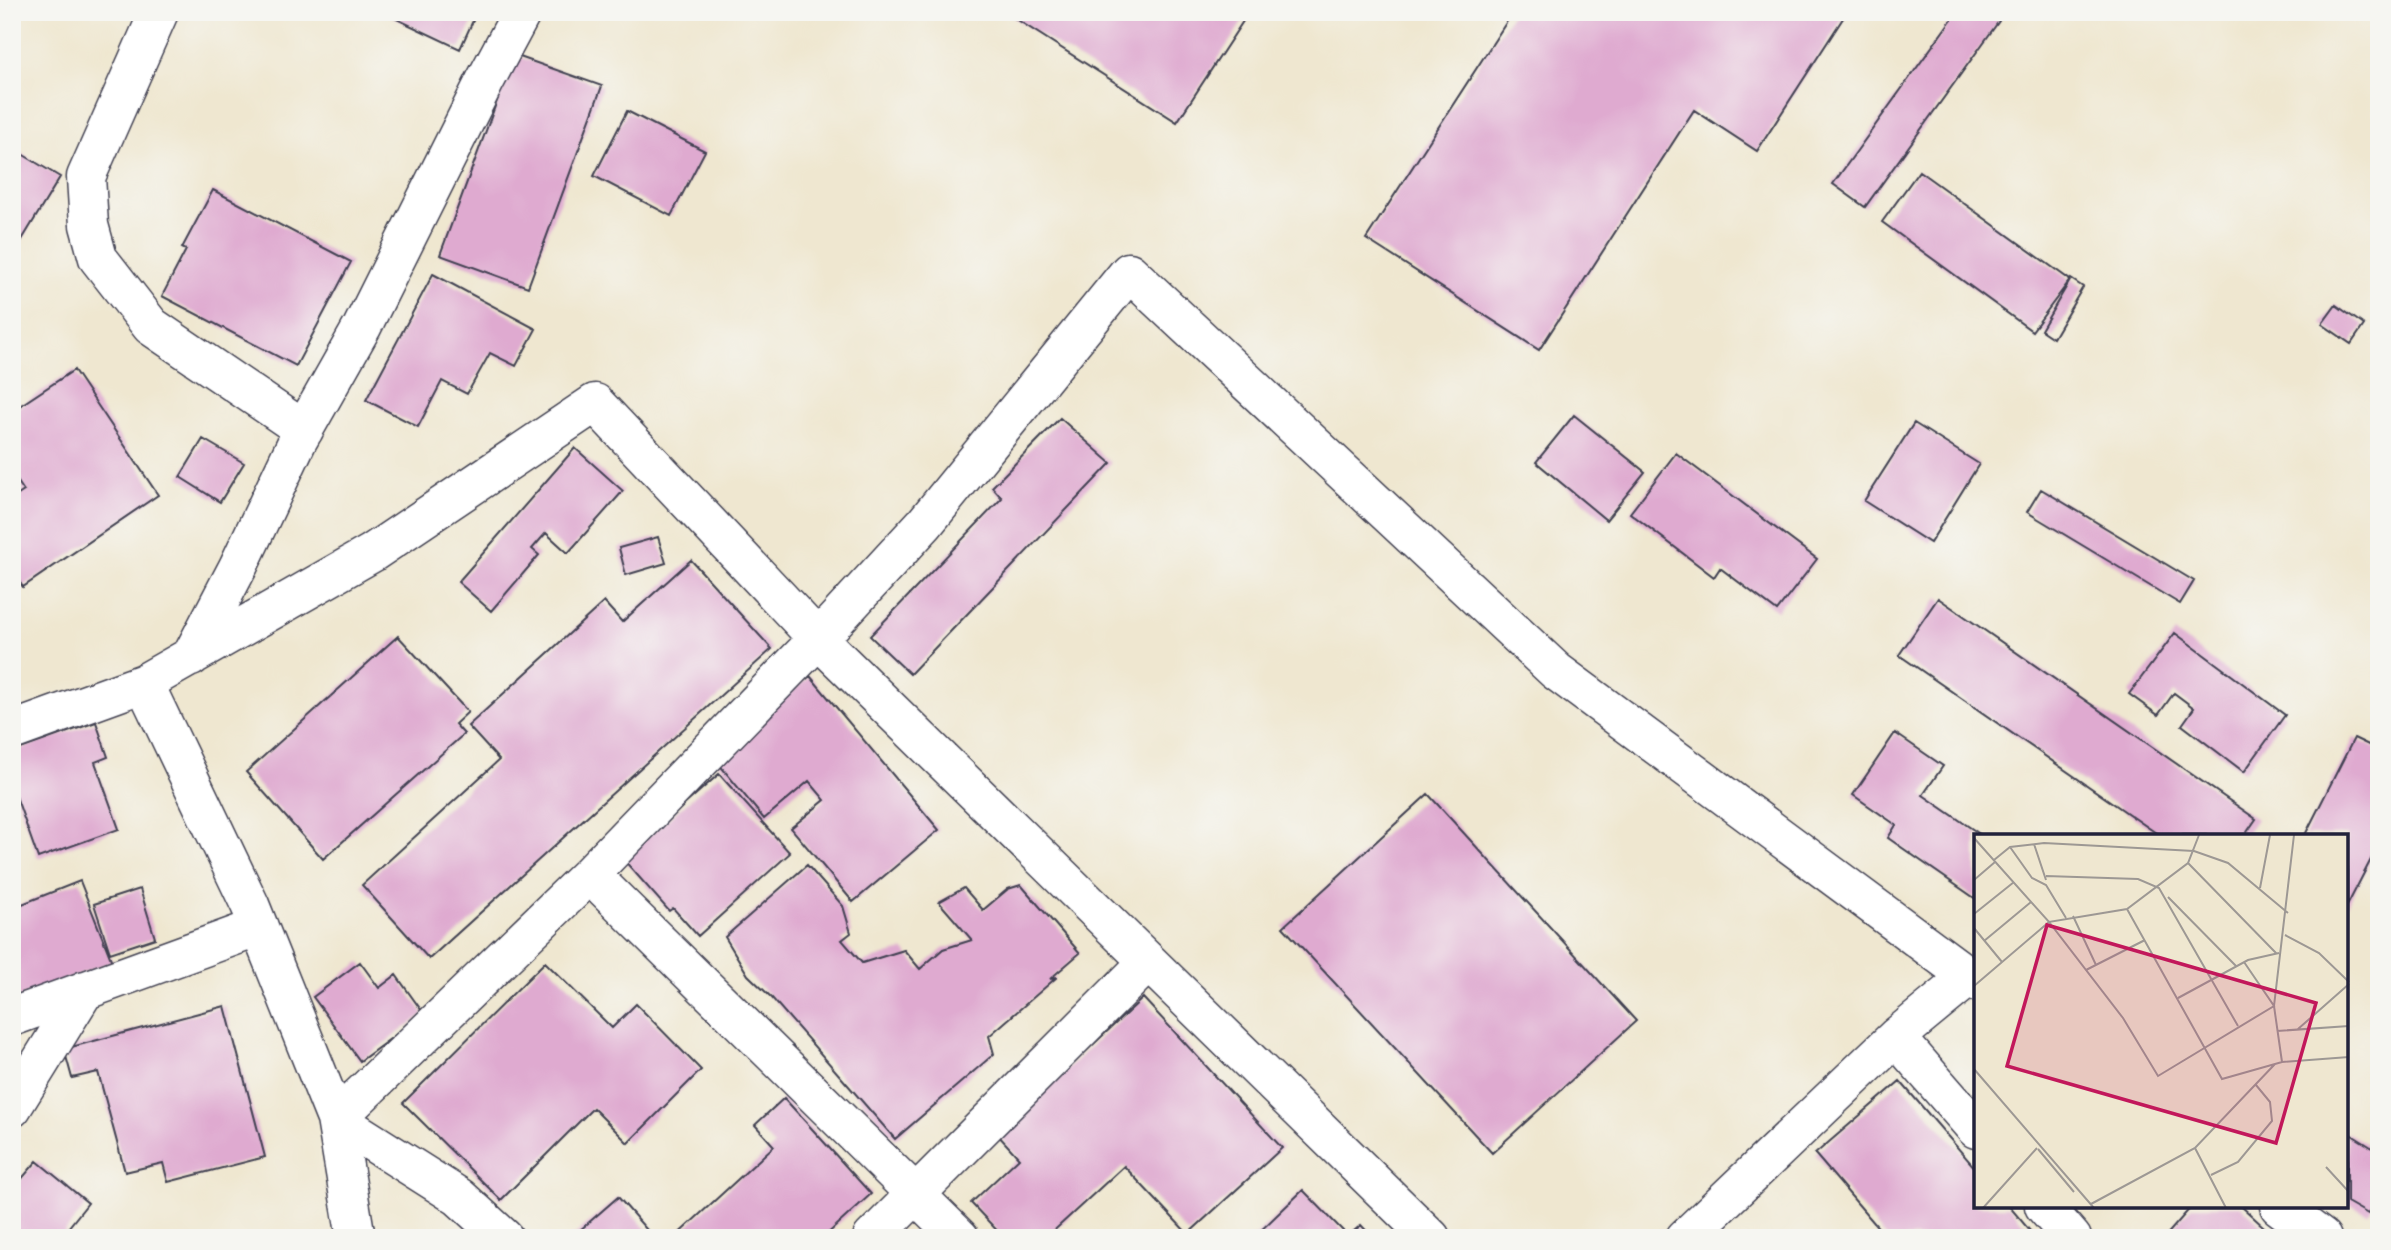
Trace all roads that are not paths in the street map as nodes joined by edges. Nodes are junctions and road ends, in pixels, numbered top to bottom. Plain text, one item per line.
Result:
1 (159, 12) edge
2 (522, 12) edge
3 (304, 430) junction
4 (818, 639) junction
5 (191, 657) junction
6 (144, 683) junction
7 (12, 731) edge
8 (590, 874) junction
9 (259, 927) junction
10 (1148, 962) junction
11 (1973, 980) edge
12 (85, 990) junction
13 (12, 1017) edge
14 (1896, 1037) junction
15 (12, 1108) edge
16 (336, 1119) junction
17 (1974, 1127) edge
18 (916, 1195) junction
19 (2046, 1208) edge
20 (2282, 1208) edge
21 (356, 1238) edge
22 (503, 1238) edge
23 (872, 1238) edge
24 (960, 1238) edge
25 (1431, 1238) edge
26 (1685, 1238) edge
27 (2072, 1238) edge
28 (2322, 1238) edge

1 - 3 street
2 - 3 street
3 - 5 street
4 - 5 street
4 - 8 street
4 - 10 street
4 - 11 street
5 - 6 street
6 - 7 street
6 - 9 street
8 - 16 street
8 - 18 street
9 - 12 street
9 - 16 street
10 - 18 street
10 - 25 street
11 - 14 street
12 - 13 street
12 - 15 street
14 - 17 street
14 - 26 street
16 - 21 street
16 - 22 street
18 - 23 street
18 - 24 street
19 - 27 street
20 - 28 street

